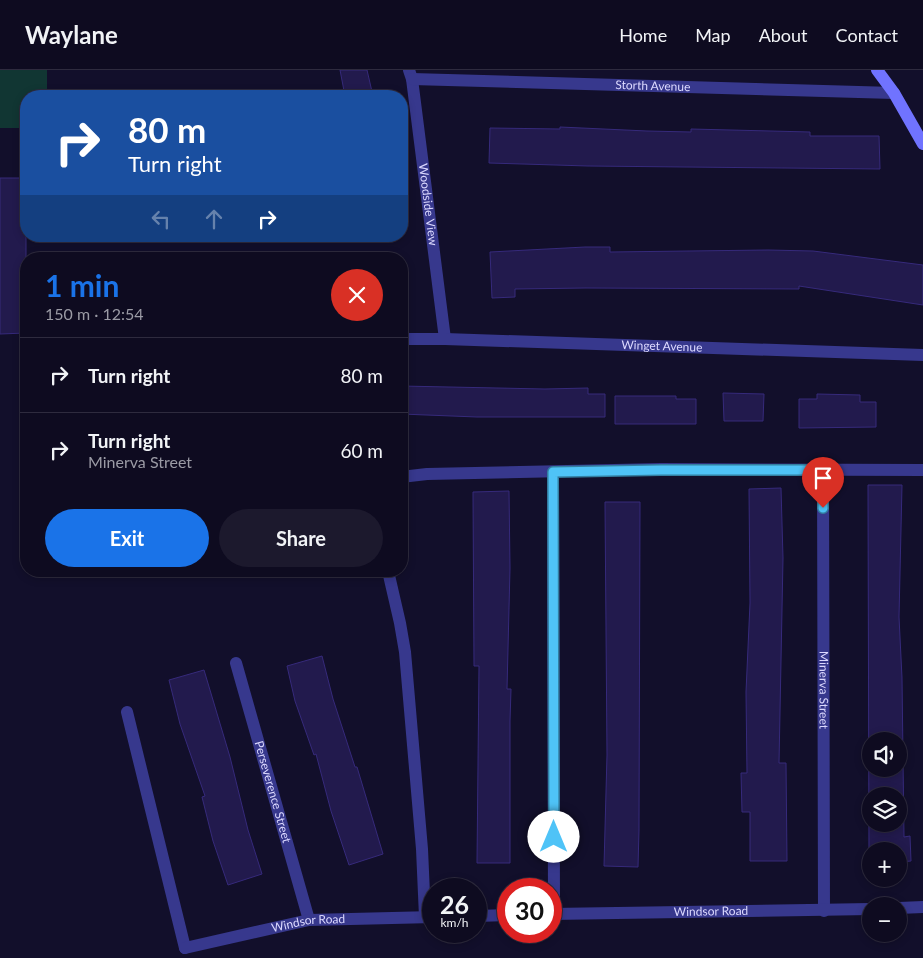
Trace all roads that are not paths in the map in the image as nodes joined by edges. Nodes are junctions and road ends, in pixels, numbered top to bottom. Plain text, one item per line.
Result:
1 (877, 70) edge
2 (411, 74) edge
3 (894, 93) junction
4 (923, 144) edge
5 (445, 339) junction
6 (408, 340) edge
7 (923, 355) edge
8 (823, 470) junction
9 (923, 470) edge
10 (553, 472) junction
11 (408, 477) edge
12 (389, 577) edge
13 (236, 663) dead end
14 (127, 712) dead end
15 (425, 878) edge
16 (552, 878) edge
17 (923, 907) edge
18 (907, 908) edge
19 (862, 909) edge
20 (824, 911) junction
21 (562, 914) edge
22 (422, 917) edge
23 (309, 920) junction

1 - 3 street
2 - 3 street, Storth Avenue
2 - 5 street, Woodside View
3 - 4 street
5 - 6 street, Winget Avenue
5 - 7 street, Winget Avenue
8 - 9 street
8 - 10 street
8 - 20 street, Minerva Street
10 - 11 street
10 - 16 street
12 - 15 street
13 - 23 street, Perseverence Street
14 - 23 street, Windsor Road
17 - 18 street
19 - 20 street, Windsor Road
20 - 21 street, Windsor Road
22 - 23 street, Windsor Road

